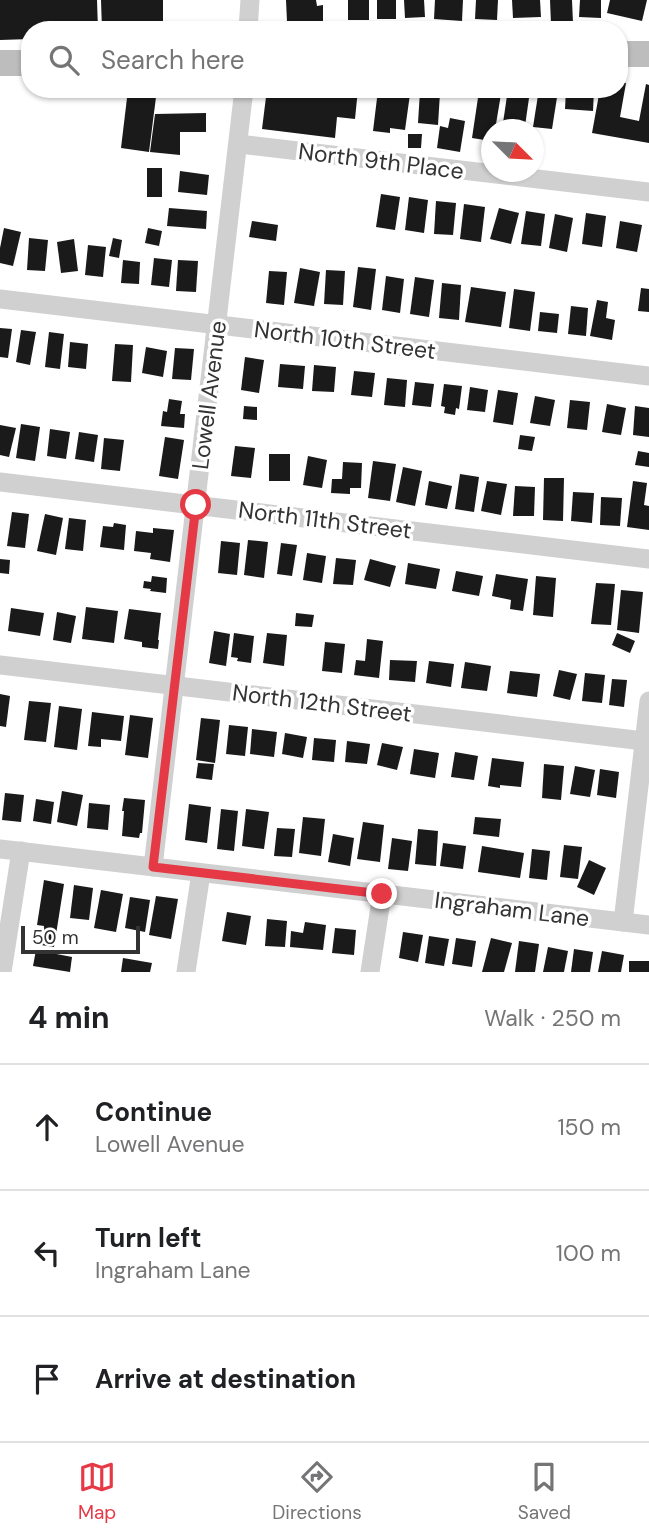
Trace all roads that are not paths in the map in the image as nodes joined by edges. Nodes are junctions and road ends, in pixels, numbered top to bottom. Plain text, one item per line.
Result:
1 (250, 0) edge
2 (249, 21) edge
3 (628, 54) edge
4 (649, 54) edge
5 (0, 63) edge
6 (21, 63) edge
7 (243, 98) edge
8 (239, 144) junction
9 (649, 192) edge
10 (0, 299) edge
11 (217, 325) junction
12 (649, 376) edge
13 (0, 482) edge
14 (196, 505) junction
15 (649, 559) edge
16 (0, 665) edge
17 (175, 686) junction
18 (649, 701) edge
19 (644, 741) junction
20 (0, 849) edge
21 (21, 851) junction
22 (153, 867) junction
23 (201, 873) junction
24 (382, 894) junction
25 (623, 922) junction
26 (649, 925) edge
27 (2, 972) edge
28 (186, 972) edge
29 (370, 972) edge

1 - 2 street
3 - 4 main road
5 - 6 main road
7 - 8 street, Lowell Avenue
8 - 9 street, North 9th Place
8 - 11 street, Lowell Avenue
10 - 11 street, North 10th Street
11 - 12 street, North 10th Street
11 - 14 street, Lowell Avenue
13 - 14 street, North 11th Street
14 - 15 street, North 11th Street
14 - 17 street, Lowell Avenue
16 - 17 street, North 12th Street
17 - 19 street, North 12th Street
17 - 22 street, Lowell Avenue
18 - 19 street
19 - 25 street
20 - 21 street, Ingraham Lane
21 - 22 street, Ingraham Lane
21 - 27 street
22 - 23 street, Ingraham Lane
23 - 24 street, Ingraham Lane
23 - 28 street
24 - 25 street, Ingraham Lane
24 - 29 street
25 - 26 street, Ingraham Lane

